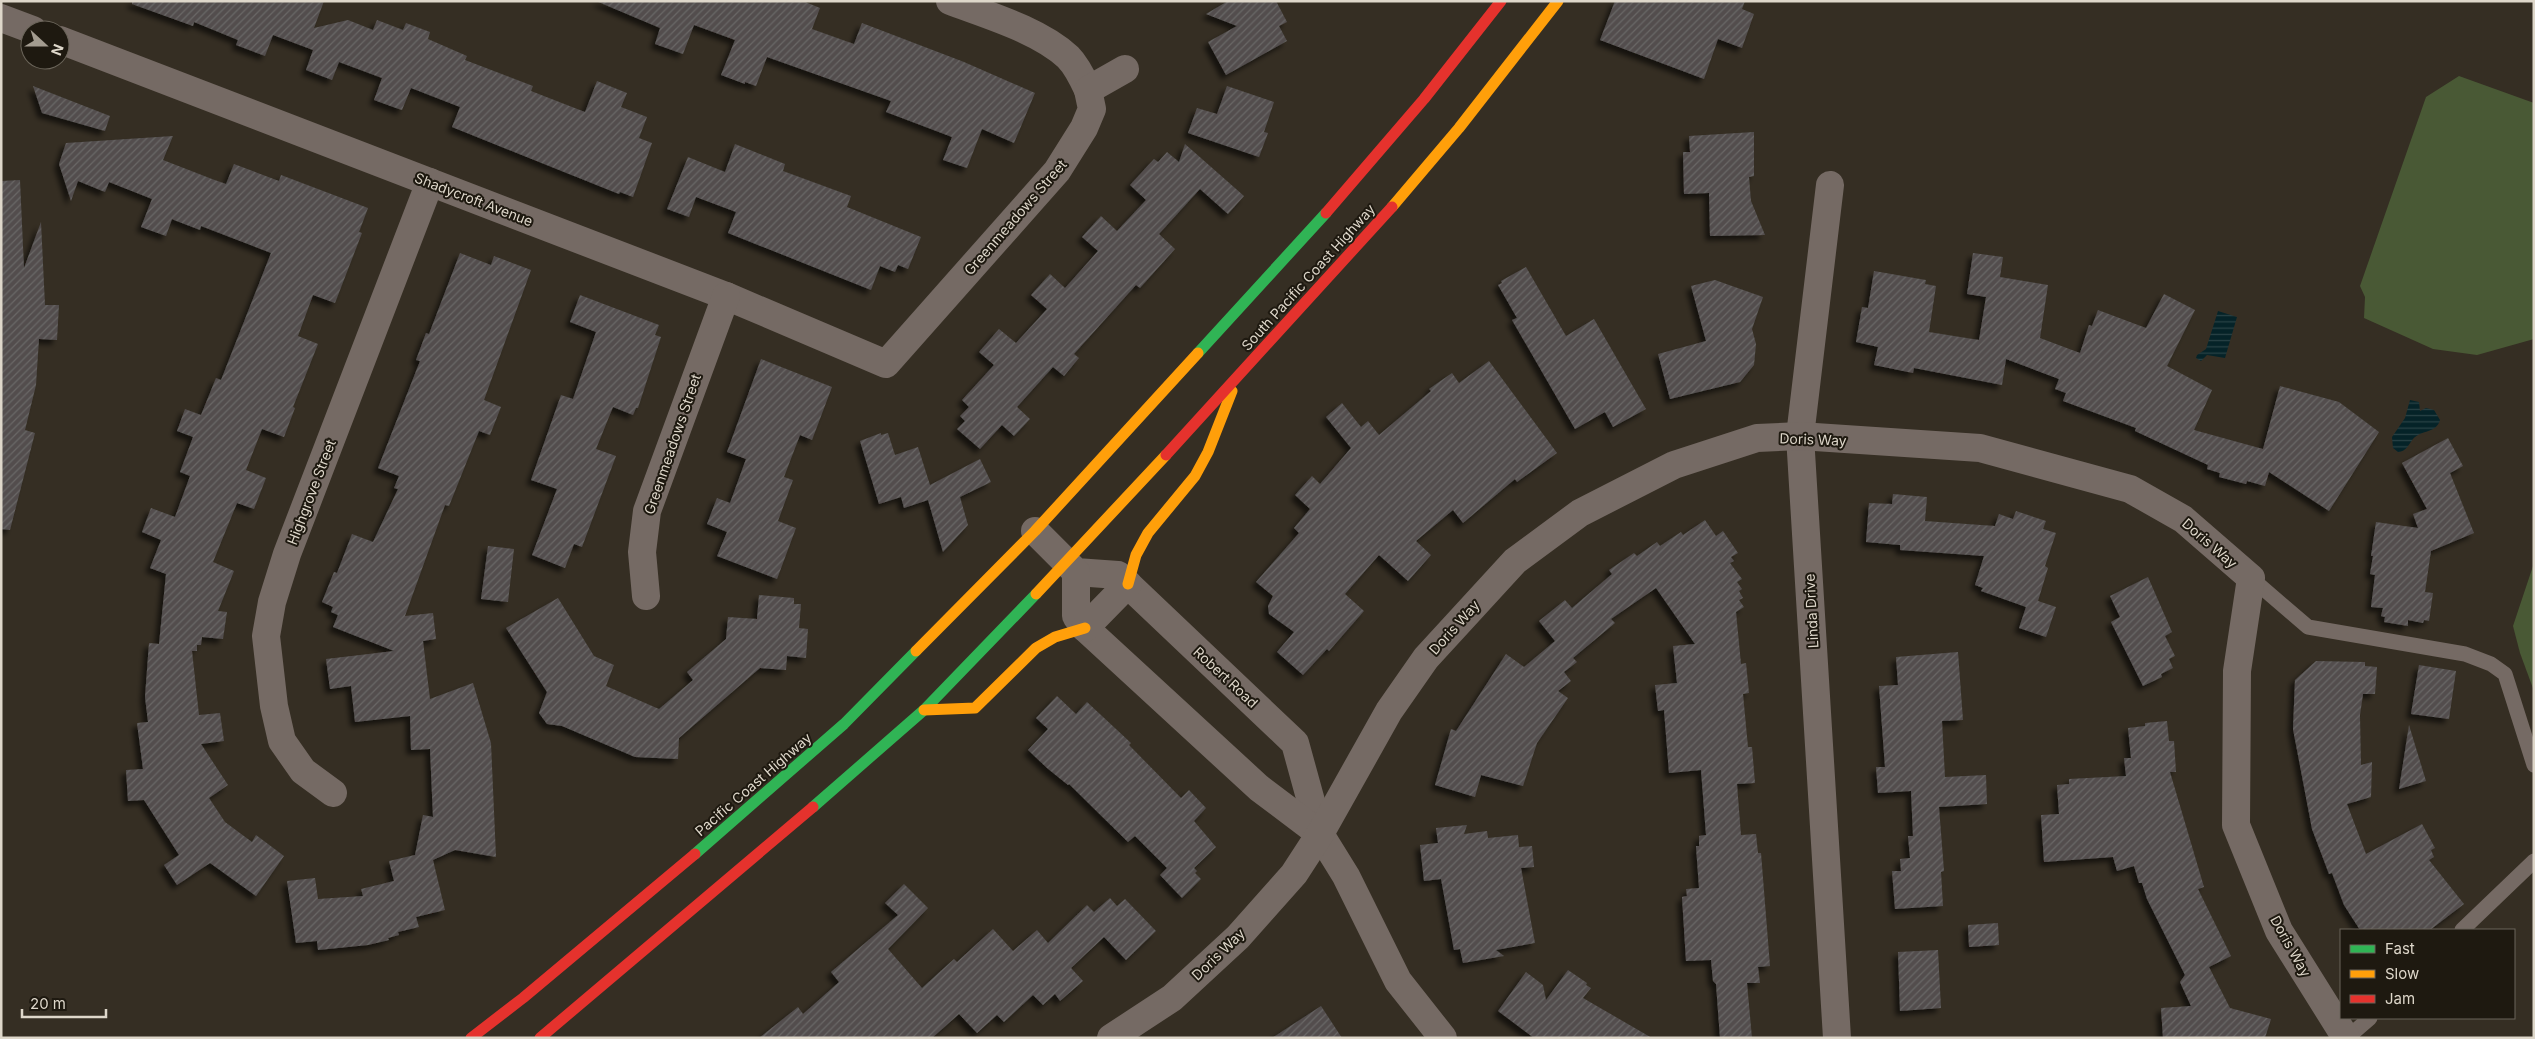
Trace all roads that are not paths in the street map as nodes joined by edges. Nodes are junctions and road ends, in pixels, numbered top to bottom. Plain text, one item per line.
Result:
1 (950, 1) edge
2 (1501, 1) edge
3 (1558, 1) edge
4 (1, 18) edge
5 (20, 25) edge
6 (70, 44) edge
7 (1125, 68) dead end
8 (1088, 90) junction
9 (430, 182) junction
10 (1830, 185) dead end
11 (726, 296) junction
12 (886, 364) joint
13 (1237, 377) junction
14 (1800, 436) junction
15 (1035, 531) junction
16 (1071, 568) junction
17 (2251, 578) junction
18 (1128, 584) junction
19 (646, 596) dead end
20 (1085, 628) junction
21 (924, 710) junction
22 (2534, 765) edge
23 (333, 793) dead end
24 (1320, 834) junction
25 (2534, 861) edge
26 (2463, 929) edge
27 (2369, 1019) edge
28 (471, 1038) edge
29 (540, 1038) edge
30 (1111, 1038) edge
31 (1443, 1038) edge
32 (1837, 1038) edge
33 (2346, 1038) edge

1 - 8 street
2 - 15 highway
3 - 13 highway, South Pacific Coast Highway
4 - 5 street
6 - 9 street, Shadycroft Avenue
7 - 8 street
8 - 12 street, Greenmeadows Street
9 - 11 street, Shadycroft Avenue
9 - 23 street, Highgrove Street
10 - 14 street, Linda Drive
11 - 12 street, Shadycroft Avenue
11 - 19 street, Greenmeadows Street
13 - 16 highway, South Pacific Coast Highway
13 - 18 highway
14 - 17 street, Doris Way
14 - 24 street, Doris Way
14 - 32 street, Linda Drive
15 - 16 street
15 - 28 highway, Pacific Coast Highway
16 - 18 street, Robert Road
16 - 20 street, Robert Road
16 - 21 highway
17 - 22 lane
17 - 33 street, Doris Way
18 - 20 street
18 - 24 street, Robert Road
20 - 21 highway
20 - 24 street, Robert Road
21 - 29 highway
24 - 30 street, Doris Way
24 - 31 street, Robert Road
25 - 26 lane
27 - 33 lane

